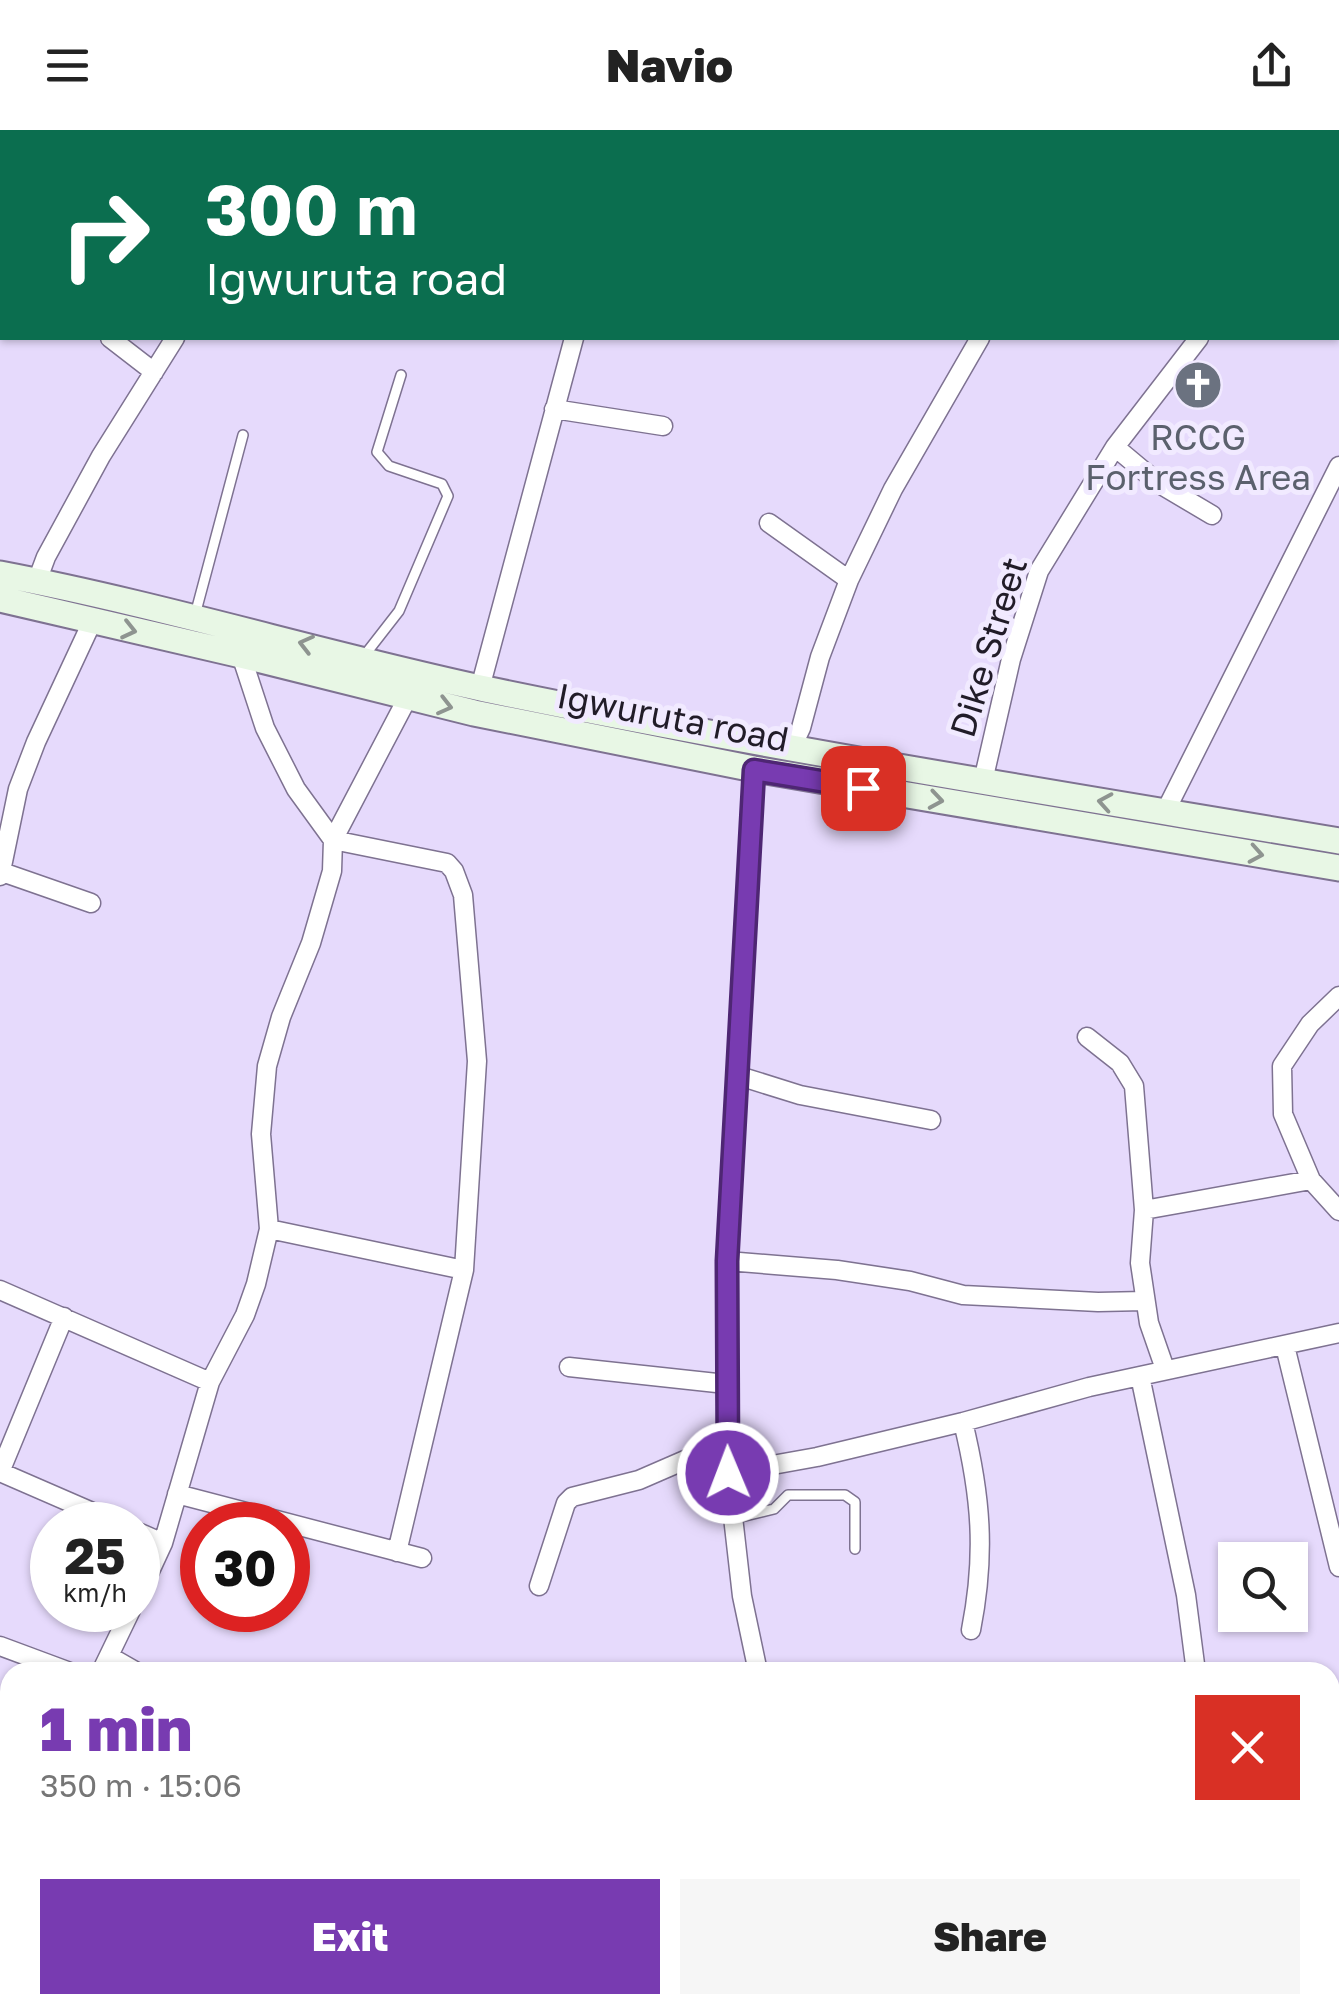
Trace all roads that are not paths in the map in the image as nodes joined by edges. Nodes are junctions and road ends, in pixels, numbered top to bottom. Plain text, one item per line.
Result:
1 (113, 340) edge
2 (173, 340) edge
3 (573, 340) edge
4 (977, 340) edge
5 (1197, 340) edge
6 (154, 372) junction
7 (401, 375) dead end
8 (554, 409) junction
9 (663, 426) dead end
10 (243, 435) dead end
11 (1115, 447) junction
12 (1339, 466) edge
13 (1212, 515) dead end
14 (769, 523) dead end
15 (0, 574) edge
16 (849, 580) junction
17 (37, 581) junction
18 (0, 600) edge
19 (194, 618) junction
20 (92, 622) junction
21 (241, 655) junction
22 (362, 658) junction
23 (480, 688) junction
24 (408, 697) junction
25 (791, 749) junction
26 (754, 770) junction
27 (983, 781) junction
28 (1164, 812) junction
29 (333, 840) junction
30 (1339, 841) edge
31 (1339, 868) edge
32 (1, 874) edge
33 (91, 903) dead end
34 (1339, 996) edge
35 (1087, 1037) dead end
36 (736, 1075) junction
37 (931, 1120) dead end
38 (1311, 1180) junction
39 (1144, 1210) junction
40 (1339, 1211) edge
41 (269, 1229) junction
42 (727, 1261) junction
43 (464, 1270) junction
44 (0, 1290) edge
45 (1144, 1301) junction
46 (64, 1317) junction
47 (1339, 1332) edge
48 (1285, 1346) junction
49 (570, 1367) dead end
50 (1165, 1369) junction
51 (1140, 1376) junction
52 (210, 1382) junction
53 (726, 1384) junction
54 (963, 1422) junction
55 (728, 1453) junction
56 (728, 1473) junction
57 (177, 1494) junction
58 (69, 1502) edge
59 (1331, 1504) edge
60 (733, 1519) junction
61 (160, 1541) edge
62 (164, 1543) junction
63 (855, 1549) dead end
64 (160, 1551) edge
65 (396, 1552) junction
66 (422, 1558) dead end
67 (1339, 1567) edge
68 (538, 1586) dead end
69 (971, 1630) dead end
70 (120, 1632) edge
71 (0, 1646) edge
72 (43, 1662) edge
73 (105, 1662) edge
74 (756, 1662) edge
75 (1195, 1662) edge

1 - 6 street
2 - 6 street
3 - 8 street
4 - 16 street
5 - 11 street, Dike Street
6 - 17 street
7 - 22 lane
8 - 9 street
8 - 23 street
10 - 19 lane
11 - 13 street
11 - 27 street, Dike Street
12 - 28 street
14 - 16 street
15 - 17 main road, Igwuruta road
16 - 25 street
17 - 19 main road, Igwuruta road
18 - 20 main road, Igwuruta road
22 -> 19 main road, Igwuruta road
20 -> 21 main road, Igwuruta road
20 - 32 street
21 - 24 main road, Igwuruta road
21 - 29 street
22 - 23 main road, Igwuruta road
23 - 25 main road, Igwuruta road
24 -> 26 main road, Igwuruta road
24 - 29 street
25 - 27 main road, Igwuruta road
26 -> 31 main road, Igwuruta road
26 - 36 street
28 -> 27 main road, Igwuruta road
28 - 30 main road, Igwuruta road
29 - 41 street
29 - 43 street
32 - 33 street
34 - 38 street
35 - 39 street
36 - 37 street
36 - 42 street
38 - 39 street
38 - 40 street
39 - 45 street
41 - 43 street
41 - 52 street
42 - 45 street
42 - 53 street
43 - 65 street
44 - 46 street
45 - 50 street
46 - 52 street
46 - 58 street
47 - 48 street
48 - 50 street
48 - 59 street
49 - 53 street
50 - 51 street
51 - 54 street
51 - 75 street
52 - 57 street
53 - 55 street
54 - 56 street
54 - 69 street
55 - 56 street
55 - 68 street
56 - 60 street
57 - 62 street
57 - 65 street
59 - 67 street
60 - 63 lane
60 - 74 street
61 - 62 street
62 - 64 street
65 - 66 street
70 - 73 street
71 - 72 street

